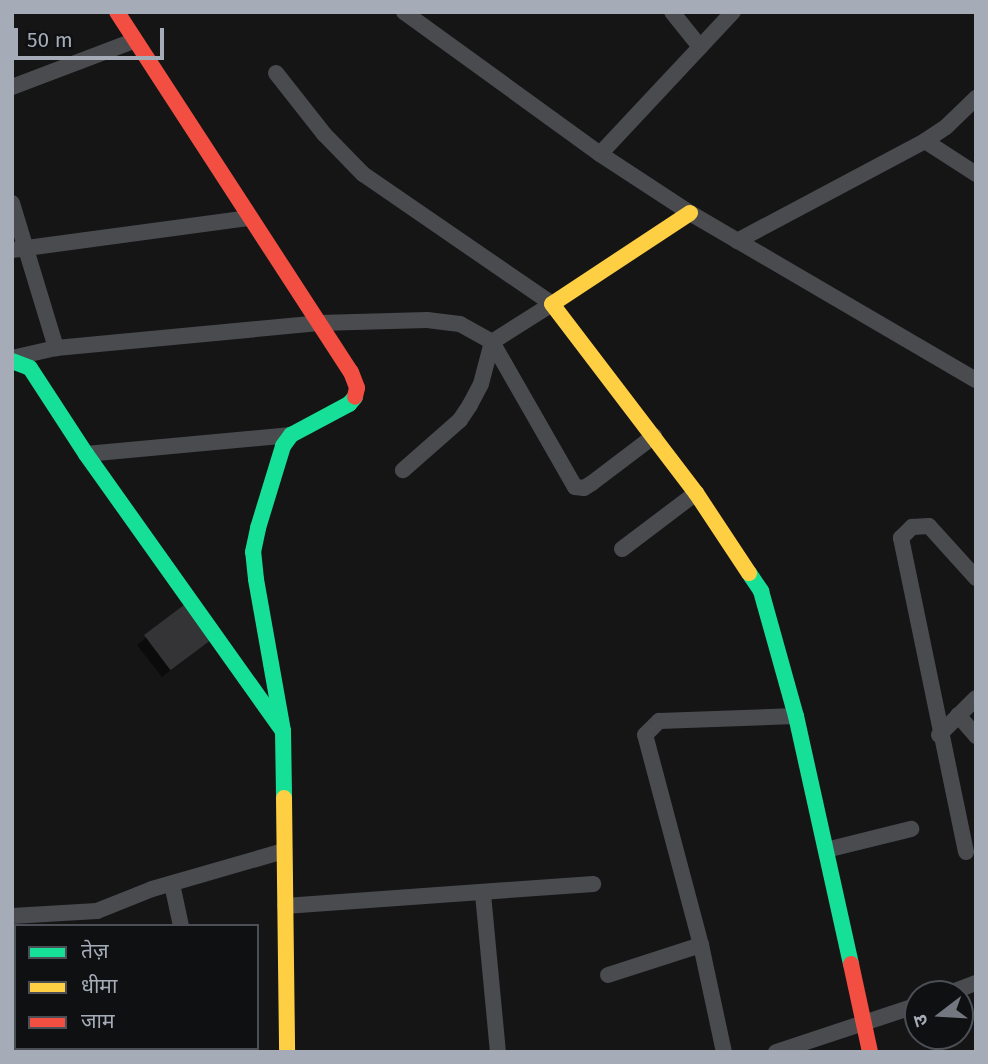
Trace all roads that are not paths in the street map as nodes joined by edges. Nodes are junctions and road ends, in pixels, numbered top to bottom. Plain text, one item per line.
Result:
1 (117, 12) edge
2 (404, 12) edge
3 (672, 12) edge
4 (733, 12) edge
5 (133, 41) junction
6 (700, 47) junction
7 (276, 73) dead end
8 (12, 87) edge
9 (976, 98) edge
10 (925, 141) junction
11 (600, 154) junction
12 (976, 174) edge
13 (12, 203) edge
14 (690, 213) junction
15 (248, 218) junction
16 (737, 241) junction
17 (20, 248) edge
18 (552, 304) junction
19 (319, 323) junction
20 (492, 342) junction
21 (56, 348) junction
22 (12, 359) edge
23 (976, 380) edge
24 (292, 435) junction
25 (654, 436) junction
26 (86, 454) junction
27 (403, 470) dead end
28 (696, 493) junction
29 (622, 549) dead end
30 (976, 578) edge
31 (976, 698) edge
32 (796, 716) junction
33 (958, 716) junction
34 (283, 732) junction
35 (939, 735) junction
36 (976, 736) edge
37 (911, 828) dead end
38 (826, 850) junction
39 (284, 851) junction
40 (966, 852) dead end
41 (172, 884) junction
42 (593, 884) dead end
43 (483, 894) junction
44 (285, 906) junction
45 (12, 916) edge
46 (181, 924) edge
47 (701, 945) junction
48 (608, 975) dead end
49 (904, 1010) edge
50 (864, 1024) junction
51 (778, 1051) edge
52 (287, 1052) edge
53 (498, 1052) edge
54 (724, 1052) edge
55 (870, 1052) edge

1 - 5 street
2 - 11 street
3 - 6 street
4 - 6 street
5 - 8 street
5 - 15 street
6 - 11 street
7 - 18 street
9 - 10 street
10 - 12 street
10 - 16 street
11 - 14 street
13 - 17 street
14 - 16 street
14 - 18 street
15 - 17 street
15 - 19 street
16 - 23 street
17 - 21 street
18 - 20 street
18 - 25 street
19 - 20 street
19 - 21 street
19 - 24 street
20 - 25 street
20 - 27 street
21 - 22 street
22 - 26 street
24 - 26 street
24 - 34 street
25 - 28 street
26 - 34 street
28 - 29 street
28 - 32 street
30 - 35 street
31 - 33 street
32 - 38 street
32 - 47 street
33 - 35 street
33 - 36 street
34 - 39 street
35 - 40 street
37 - 38 street
38 - 50 street
39 - 41 street
39 - 44 street
41 - 45 street
41 - 46 street
42 - 43 street
43 - 44 street
43 - 53 street
44 - 52 street
47 - 48 street
47 - 54 street
49 - 50 street
50 - 51 street
50 - 55 street

